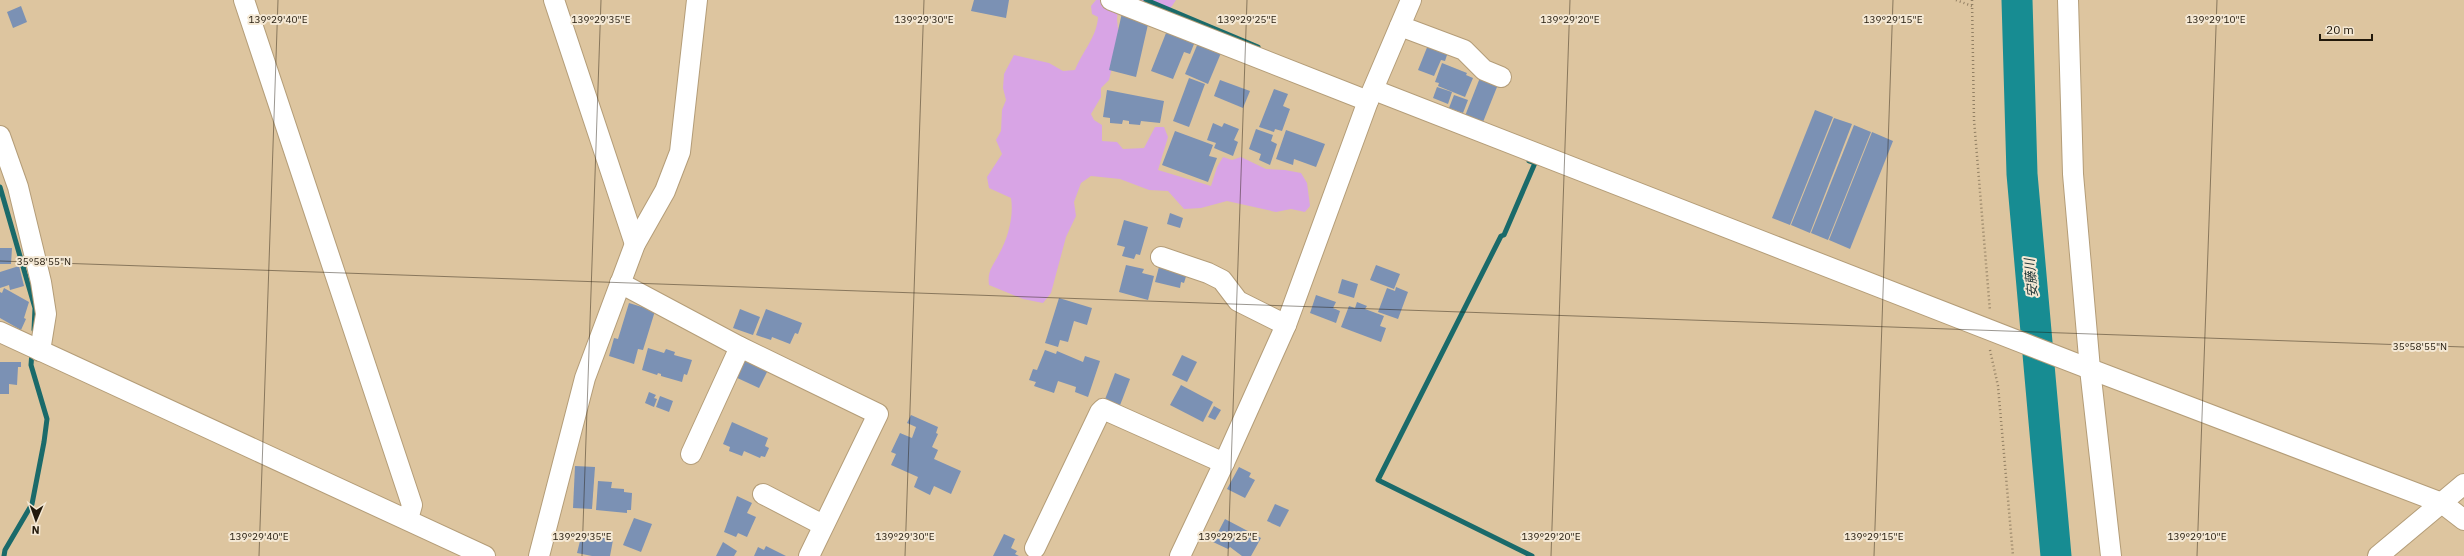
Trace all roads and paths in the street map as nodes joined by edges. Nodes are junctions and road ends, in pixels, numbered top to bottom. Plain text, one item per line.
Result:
1 (244, 0) edge
2 (554, 0) edge
3 (697, 0) edge
4 (1111, 0) edge
5 (1411, 0) edge
6 (1956, 0) edge
7 (1972, 0) edge
8 (2068, 0) edge
9 (1972, 6) junction
10 (1400, 26) junction
11 (1500, 77) dead end
12 (1371, 95) junction
13 (0, 136) edge
14 (634, 244) junction
15 (1161, 257) dead end
16 (620, 283) junction
17 (1286, 325) junction
18 (1991, 330) junction
19 (0, 332) edge
20 (740, 347) junction
21 (40, 351) junction
22 (2090, 369) junction
23 (691, 454) dead end
24 (1224, 463) junction
25 (2464, 484) edge
26 (763, 494) dead end
27 (2442, 502) junction
28 (408, 519) junction
29 (2464, 520) edge
30 (823, 525) junction
31 (1035, 548) dead end
32 (485, 556) edge
33 (539, 556) edge
34 (809, 556) edge
35 (1180, 556) edge
36 (2013, 556) edge
37 (2111, 556) edge
38 (2378, 556) edge

1 - 28 street
2 - 14 street
3 - 14 street
4 - 12 street
5 - 10 street
6 - 9 path
7 - 9 path
8 - 22 street
9 - 18 path
10 - 11 street
10 - 12 street
12 - 17 street
12 - 18 street
13 - 21 street
14 - 16 street
15 - 17 street
16 - 20 street
16 - 33 street
17 - 24 street
18 - 22 street
18 - 36 path
19 - 21 street
20 - 23 street
20 - 30 street
21 - 28 street
22 - 27 street
22 - 37 street
24 - 31 street
24 - 35 street
25 - 27 street
26 - 30 street
27 - 29 street
27 - 38 street
28 - 32 street
30 - 34 street

